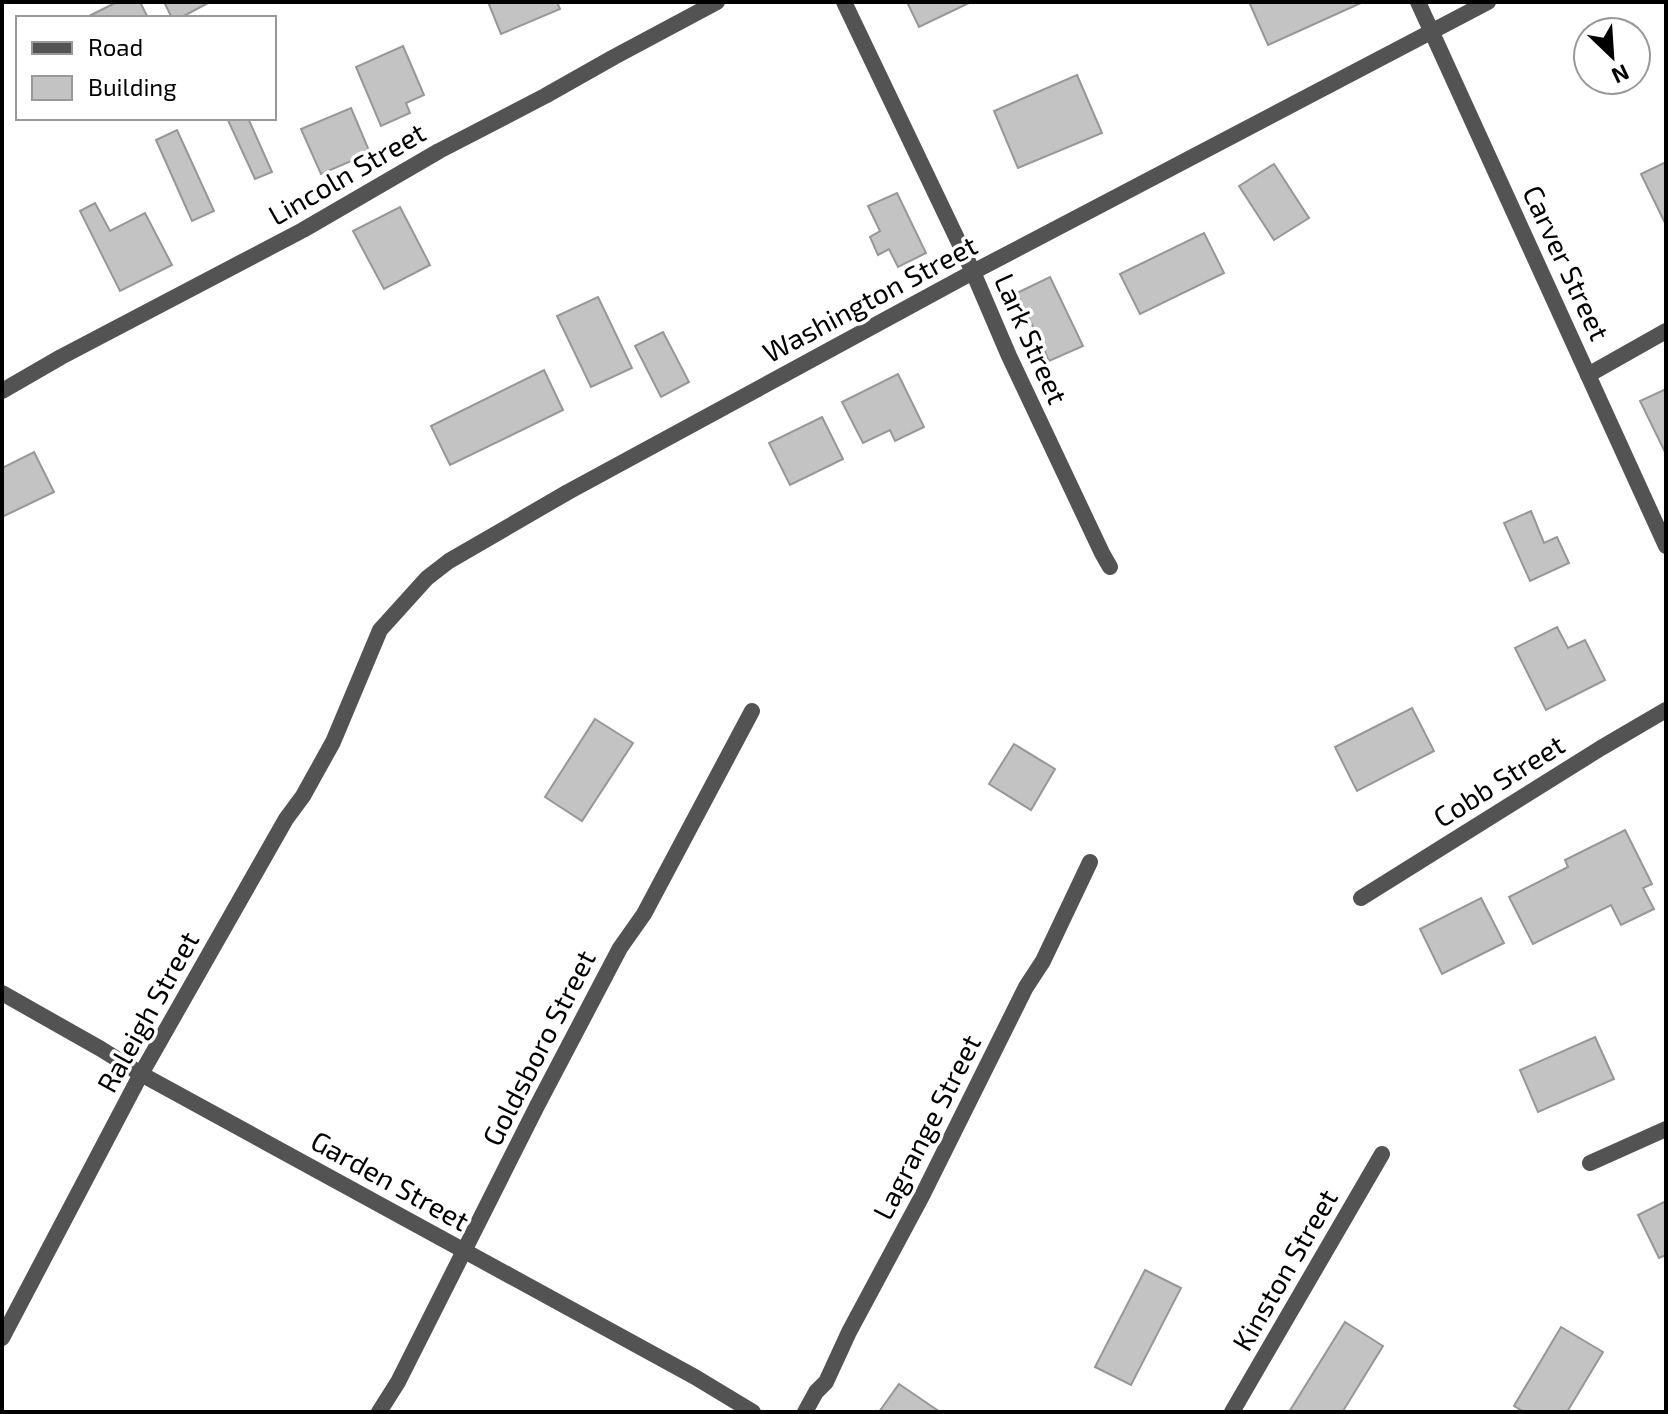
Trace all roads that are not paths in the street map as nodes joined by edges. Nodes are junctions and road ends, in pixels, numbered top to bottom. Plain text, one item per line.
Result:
1 (717, 2) edge
2 (844, 2) edge
3 (1418, 2) edge
4 (1488, 2) edge
5 (1431, 31) junction
6 (973, 272) junction
7 (1666, 331) edge
8 (1588, 375) junction
9 (2, 391) edge
10 (1666, 546) edge
11 (1110, 567) dead end
12 (1666, 710) edge
13 (752, 711) dead end
14 (345, 714) joint
15 (1090, 862) dead end
16 (1361, 898) dead end
17 (2, 993) edge
18 (141, 1074) junction
19 (1666, 1129) edge
20 (1382, 1154) dead end
21 (1590, 1163) dead end
22 (464, 1251) junction
23 (2, 1338) edge
24 (379, 1412) edge
25 (753, 1412) edge
26 (805, 1412) edge
27 (1232, 1412) edge

1 - 9 street, Lincoln Street
2 - 6 street, Lark Street
3 - 5 street, Carver Street
4 - 5 street, Washington Street
5 - 6 street, Washington Street
5 - 8 street, Carver Street
6 - 11 street, Lark Street
6 - 14 street, Washington Street
7 - 8 street
8 - 10 street, Carver Street
12 - 16 street, Cobb Street
13 - 22 street, Goldsboro Street
14 - 18 street, Raleigh Street
15 - 26 street, Lagrange Street
17 - 18 street, Garden Street
18 - 22 street, Garden Street
18 - 23 street, Raleigh Street
19 - 21 street
20 - 27 street, Kinston Street
22 - 24 street, Goldsboro Street
22 - 25 street, Garden Street

